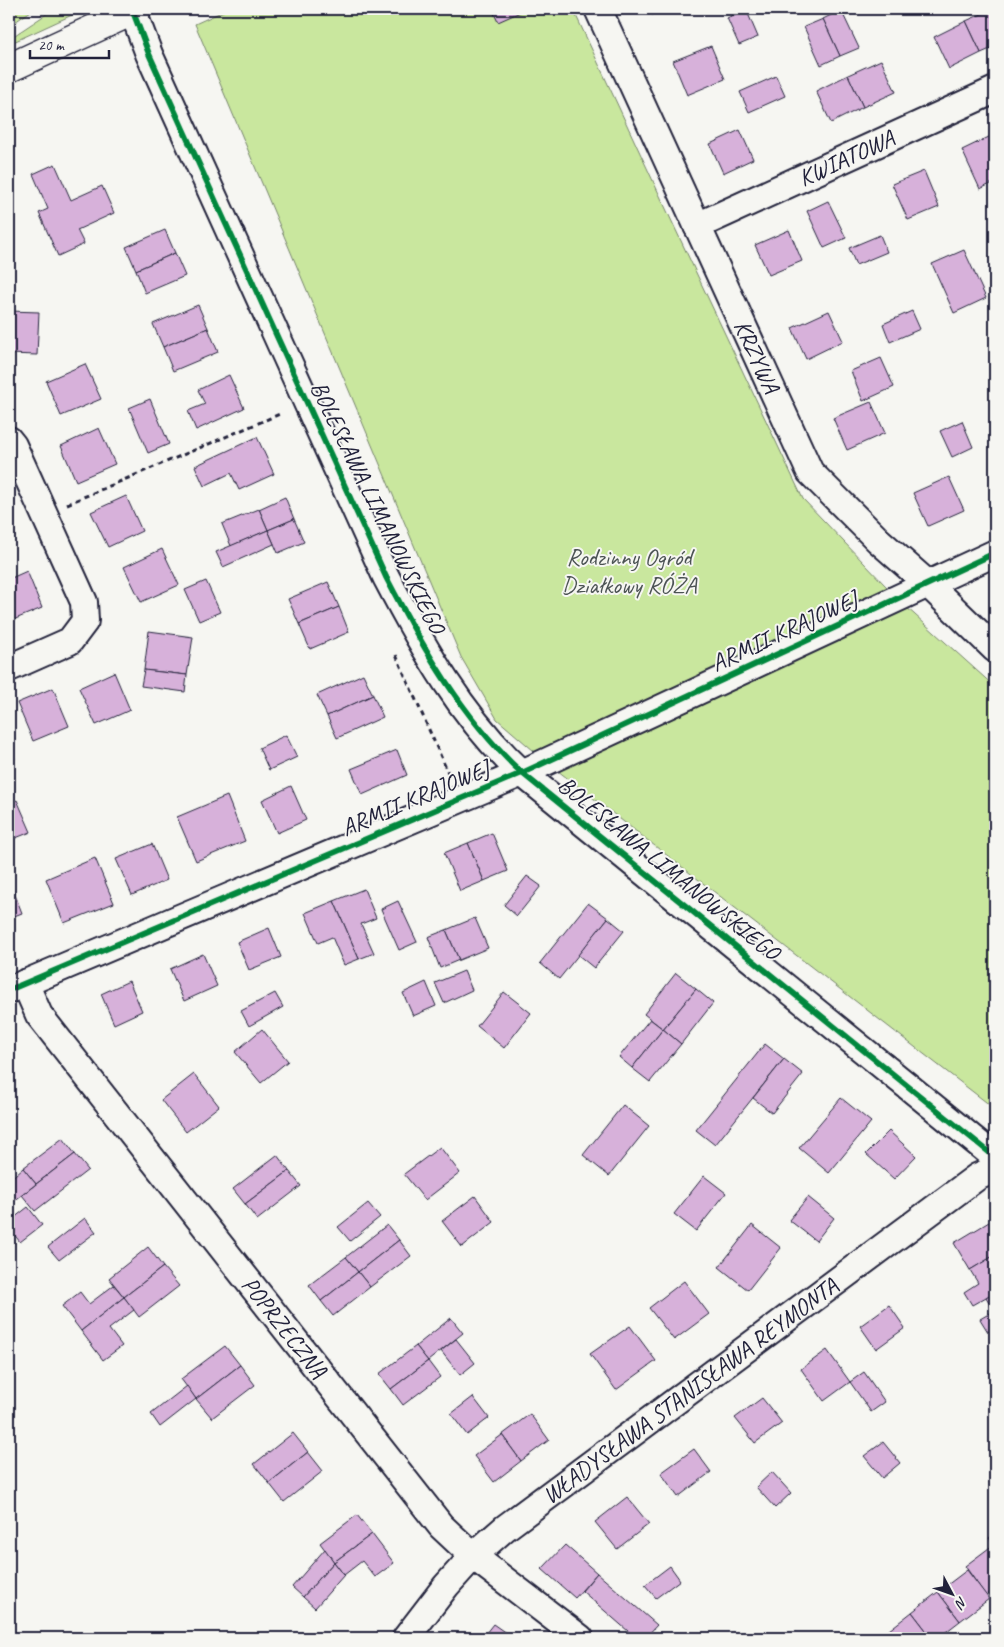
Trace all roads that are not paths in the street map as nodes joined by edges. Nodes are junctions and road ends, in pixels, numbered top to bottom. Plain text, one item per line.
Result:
1 (134, 9) edge
2 (598, 9) edge
3 (9, 68) edge
4 (995, 90) edge
5 (697, 226) junction
6 (9, 440) edge
7 (995, 554) edge
8 (928, 584) junction
9 (995, 649) edge
10 (9, 668) edge
11 (522, 773) junction
12 (17, 987) edge
13 (995, 1157) edge
14 (995, 1169) edge
15 (473, 1556) junction
16 (406, 1638) edge
17 (580, 1638) edge

1 - 3 street
1 - 11 street, BOLESŁAWA LIMANOWSKIEGO
2 - 5 street, KRZYWA
4 - 5 street, KWIATOWA
5 - 8 street, KRZYWA
6 - 10 street
7 - 8 street, ARMII KRAJOWEJ
8 - 9 street, KRZYWA
8 - 11 street, ARMII KRAJOWEJ
11 - 12 street, ARMII KRAJOWEJ
11 - 13 street, BOLESŁAWA LIMANOWSKIEGO
12 - 15 street, POPRZECZNA
14 - 15 street, WŁADYSŁAWA STANISŁAWA REYMONTA
15 - 16 street, WŁADYSŁAWA STANISŁAWA REYMONTA
15 - 17 street, POPRZECZNA

